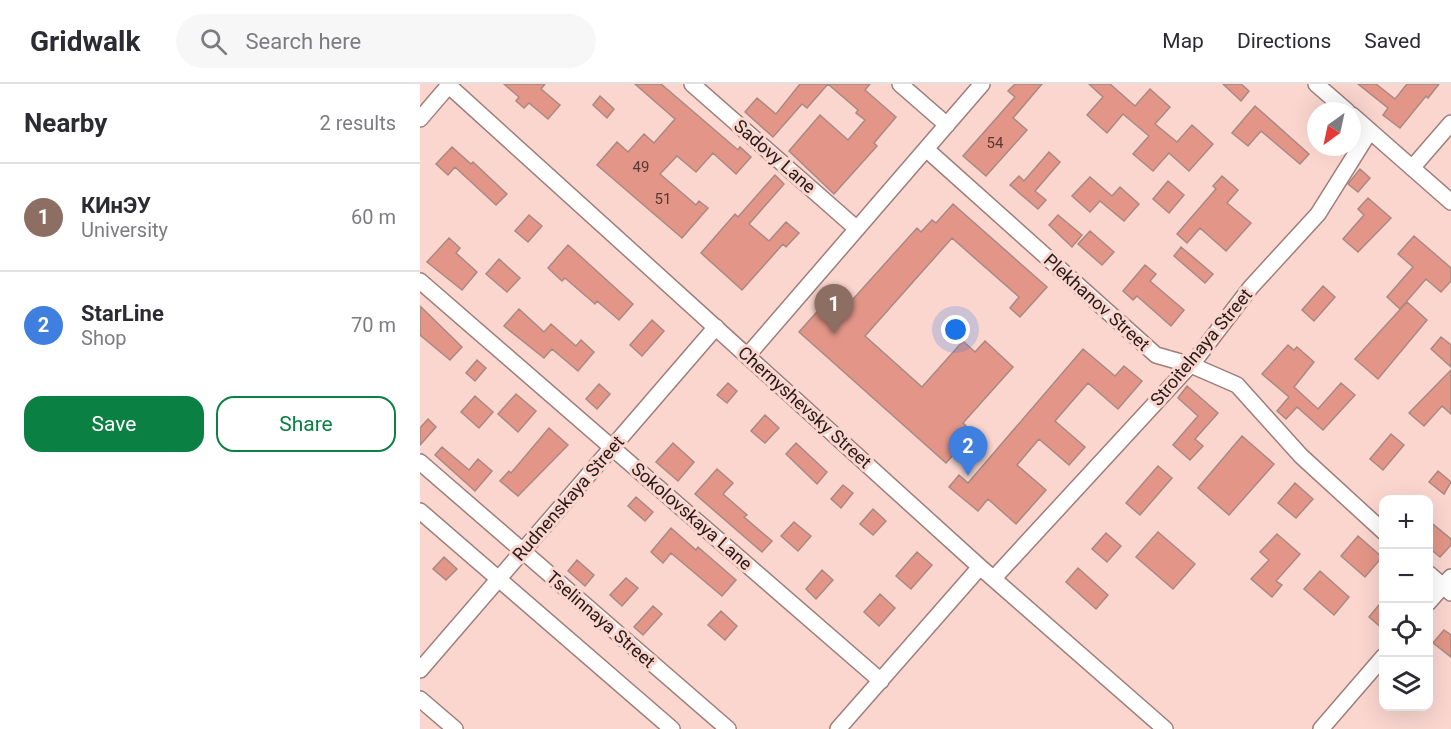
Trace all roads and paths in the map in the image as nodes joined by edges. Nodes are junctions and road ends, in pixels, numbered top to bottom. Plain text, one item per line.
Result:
1 (692, 84) edge
2 (900, 84) edge
3 (982, 84) edge
4 (1316, 84) edge
5 (449, 85) edge
6 (1337, 102) edge
7 (420, 119) edge
8 (1361, 123) edge
9 (1451, 123) edge
10 (947, 125) junction
11 (1370, 131) junction
12 (926, 148) junction
13 (1412, 168) junction
14 (1451, 202) edge
15 (857, 229) junction
16 (420, 281) edge
17 (716, 327) junction
18 (748, 355) junction
19 (1191, 365) junction
20 (613, 447) junction
21 (420, 462) edge
22 (420, 511) edge
23 (1379, 528) edge
24 (523, 551) junction
25 (980, 567) junction
26 (1433, 576) edge
27 (994, 578) junction
28 (498, 579) junction
29 (1448, 585) edge
30 (1433, 598) edge
31 (1382, 657) edge
32 (420, 670) edge
33 (881, 681) junction
34 (420, 699) edge
35 (456, 729) edge
36 (672, 729) edge
37 (728, 729) edge
38 (838, 729) edge
39 (1165, 729) edge
40 (1321, 729) edge

1 - 15 street, Sadovy Lane
2 - 10 street
3 - 10 street
4 - 6 street
5 - 7 street
5 - 17 street, Chernyshevsky Street
8 - 11 street
9 - 13 street
10 - 12 street
11 - 13 street
11 - 19 street, Stroitelnaya Street
12 - 15 street
12 - 19 street, Plekhanov Street
13 - 14 street
15 - 18 street
16 - 20 street, Sokolovskaya Lane
17 - 18 street, Chernyshevsky Street
17 - 20 street, Rudnenskaya Street
18 - 25 street, Chernyshevsky Street
19 - 23 street, Plekhanov Street
19 - 27 street, Stroitelnaya Street
20 - 24 street, Rudnenskaya Street
20 - 33 street, Sokolovskaya Lane
21 - 24 street, Tselinnaya Street
22 - 28 street, Tselinnaya Street
24 - 28 street, Rudnenskaya Street
24 - 37 street, Tselinnaya Street
25 - 27 street, Chernyshevsky Street
25 - 33 street
26 - 29 street
27 - 39 street, Chernyshevsky Street
28 - 32 street, Rudnenskaya Street
28 - 36 street, Tselinnaya Street
29 - 30 street
31 - 40 street
33 - 38 street
34 - 35 street

